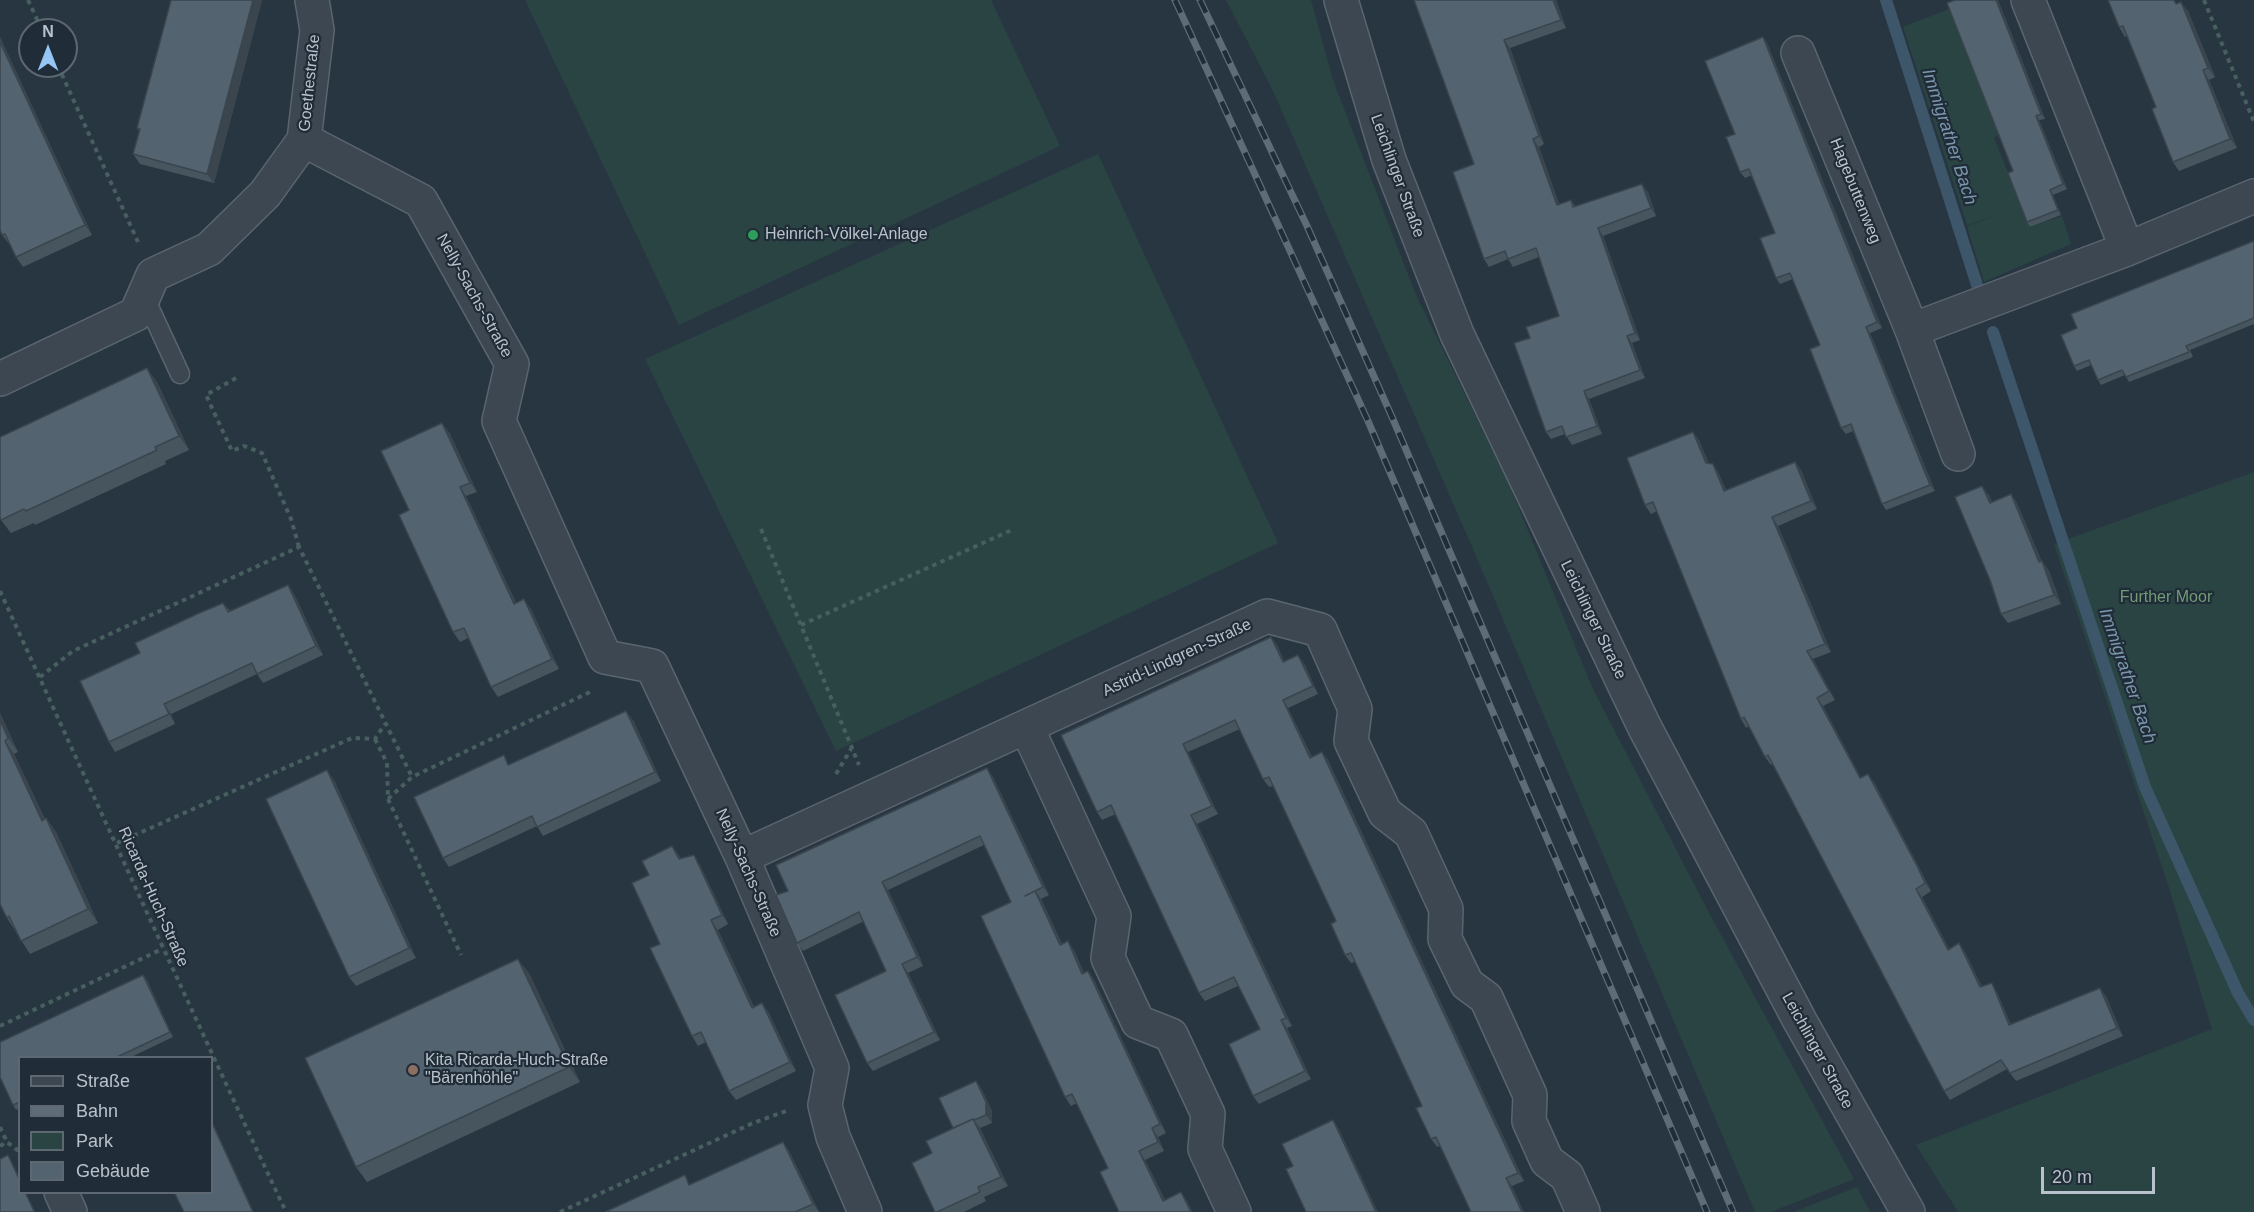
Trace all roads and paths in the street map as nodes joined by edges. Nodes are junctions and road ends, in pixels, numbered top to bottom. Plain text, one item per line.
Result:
1 (28, 0) edge
2 (312, 0) edge
3 (1341, 0) edge
4 (2028, 0) edge
5 (2204, 0) edge
6 (36, 18) edge
7 (1798, 52) dead end
8 (63, 78) edge
9 (2254, 122) edge
10 (304, 140) junction
11 (2254, 196) edge
12 (2127, 249) junction
13 (149, 286) junction
14 (1911, 330) junction
15 (180, 374) dead end
16 (236, 378) dead end
17 (0, 379) edge
18 (1958, 454) dead end
19 (1014, 529) dead end
20 (760, 530) dead end
21 (299, 547) junction
22 (0, 591) edge
23 (4, 601) junction
24 (0, 604) edge
25 (801, 625) junction
26 (630, 662) junction
27 (40, 677) junction
28 (386, 723) junction
29 (1027, 728) junction
30 (375, 739) junction
31 (412, 777) junction
32 (388, 799) junction
33 (873, 799) junction
34 (117, 843) junction
35 (742, 857) junction
36 (162, 949) junction
37 (461, 955) dead end
38 (0, 1026) edge
39 (212, 1056) edge
40 (213, 1057) edge
41 (825, 1105) junction
42 (0, 1127) edge
43 (7, 1142) junction
44 (0, 1146) edge
45 (18, 1150) edge
46 (62, 1194) edge
47 (70, 1212) edge
48 (286, 1212) edge
49 (560, 1212) edge
50 (865, 1212) edge
51 (1234, 1212) edge
52 (1582, 1212) edge
53 (1908, 1212) edge

1 - 6 path
2 - 10 street, Goethestraße
3 - 53 street, Leichlinger Straße
4 - 12 street
5 - 9 path
7 - 14 street, Hagebuttenweg
8 - 13 path
10 - 13 street, Goethestraße
10 - 26 street, Nelly-Sachs-Straße
11 - 12 street
12 - 14 street
13 - 15 lane
13 - 17 street, Goethestraße
14 - 18 street, Hagebuttenweg
16 - 21 path
19 - 25 path
20 - 25 path
21 - 27 path
21 - 28 path
22 - 23 path, Ricarda-Huch-Straße
23 - 24 path
23 - 27 path, Ricarda-Huch-Straße
25 - 33 path
26 - 31 path
26 - 35 street, Nelly-Sachs-Straße
27 - 34 path, Ricarda-Huch-Straße
28 - 30 path
28 - 31 path
29 - 33 street, Astrid-Lindgren-Straße
29 - 51 street
29 - 52 street, Astrid-Lindgren-Straße
30 - 32 path
30 - 34 path
31 - 32 path
32 - 37 path
33 - 35 street, Astrid-Lindgren-Straße
34 - 36 path, Ricarda-Huch-Straße
35 - 41 street, Nelly-Sachs-Straße
36 - 38 path
36 - 39 path, Ricarda-Huch-Straße
40 - 48 path, Ricarda-Huch-Straße
41 - 49 path
41 - 50 street, Nelly-Sachs-Straße
42 - 43 path
43 - 44 path
43 - 45 path
46 - 47 street

